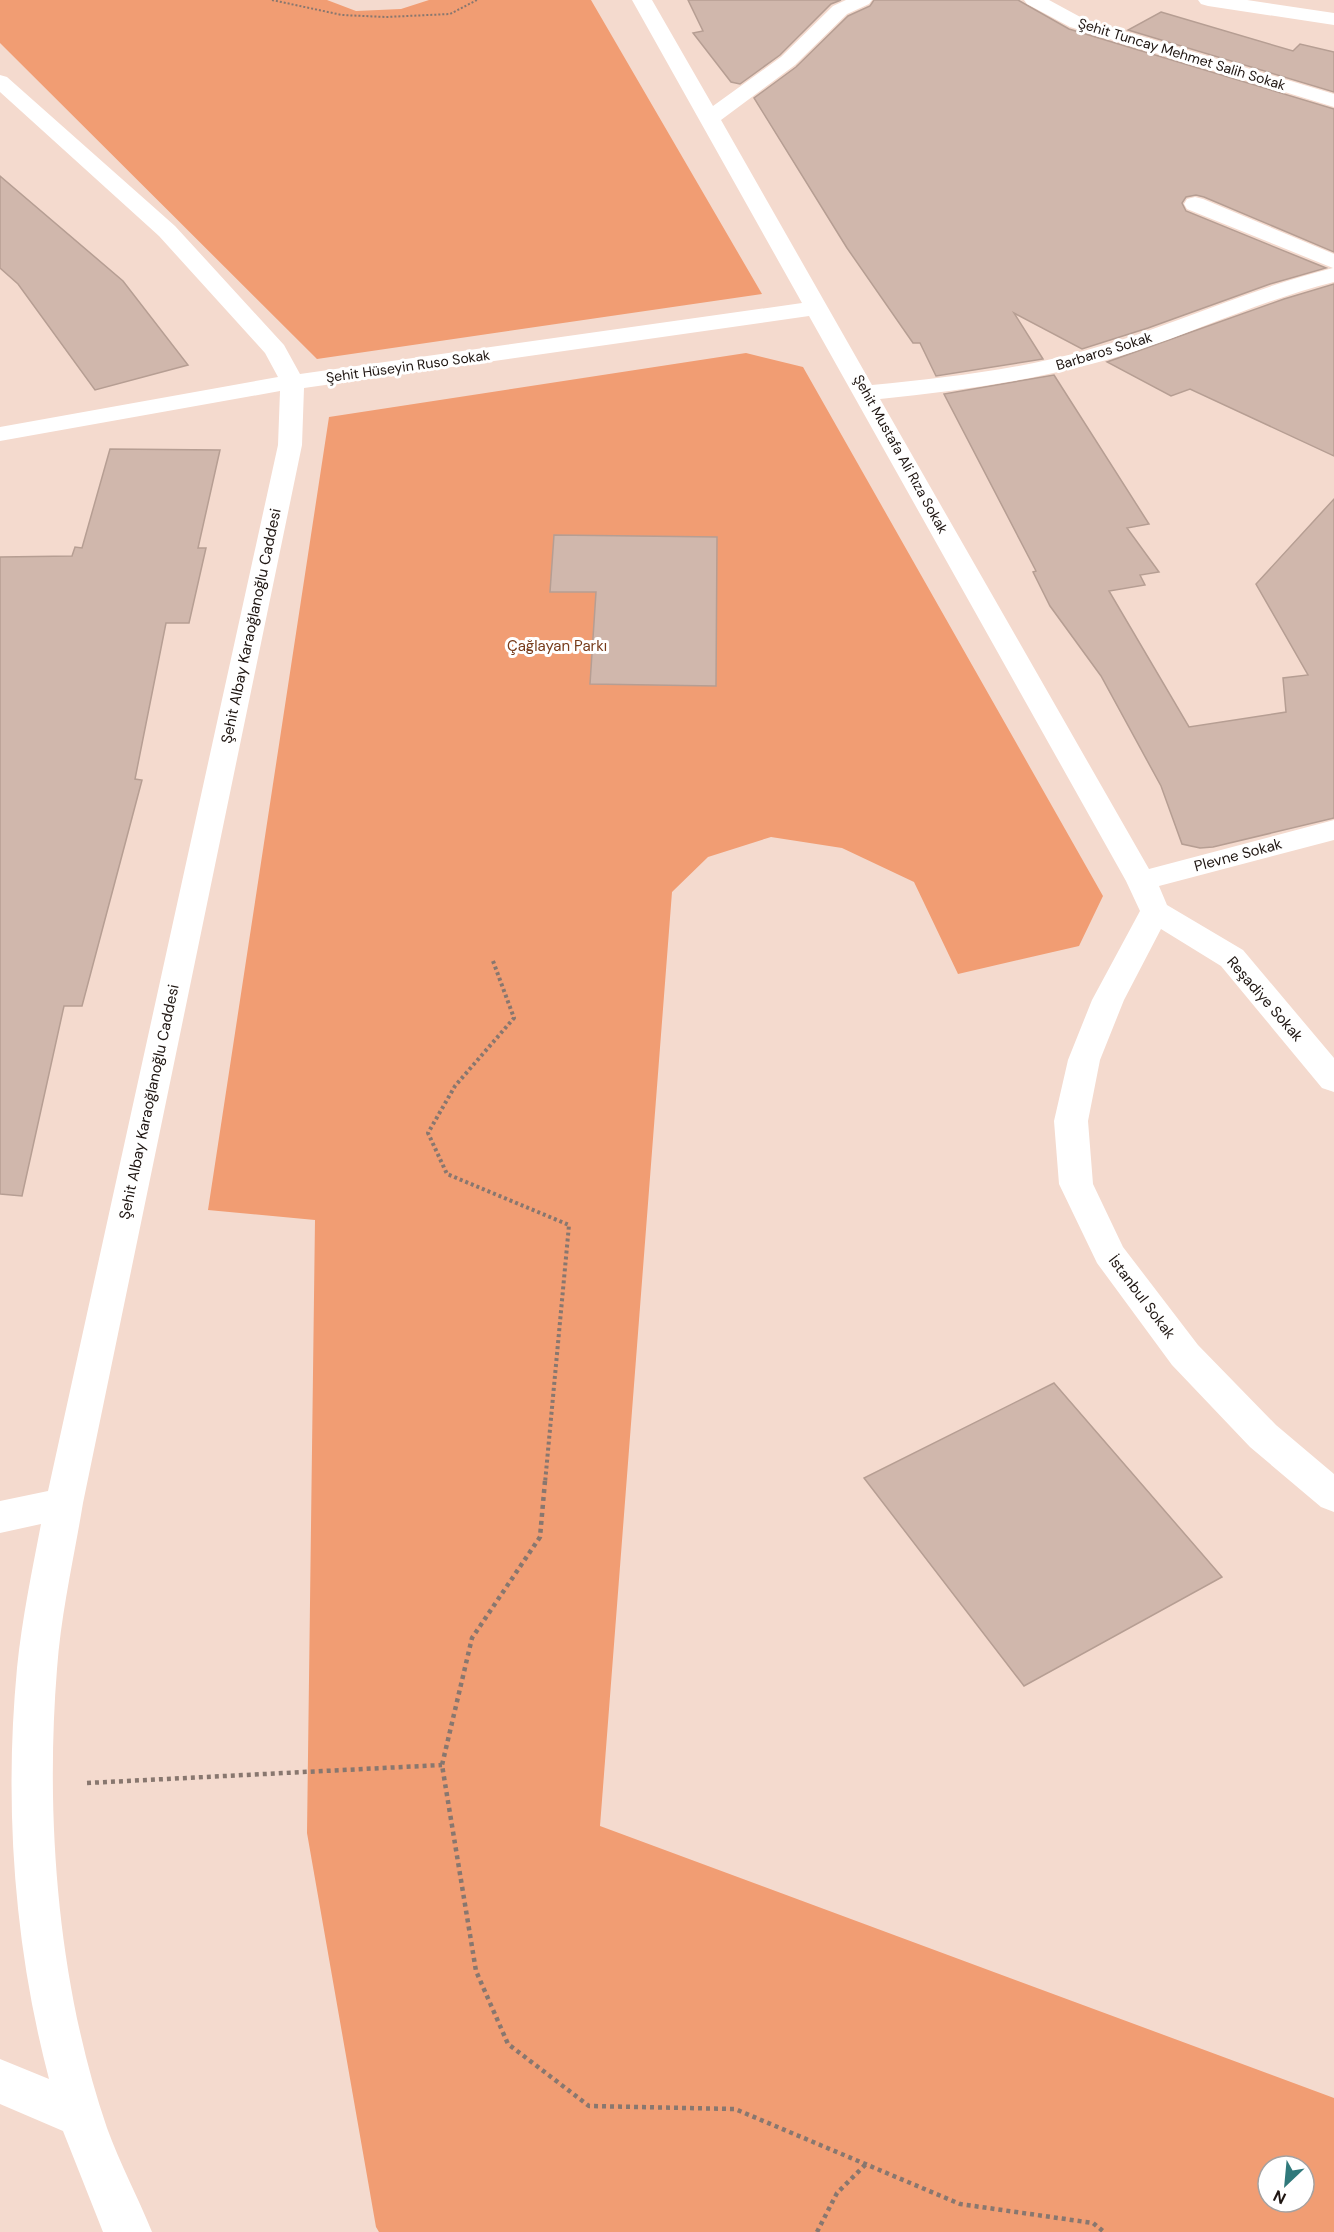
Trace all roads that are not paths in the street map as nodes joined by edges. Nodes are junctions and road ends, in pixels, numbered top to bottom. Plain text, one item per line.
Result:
1 (642, 0) edge
2 (862, 0) edge
3 (1034, 0) edge
4 (1208, 0) edge
5 (1334, 19) edge
6 (0, 81) edge
7 (1334, 101) edge
8 (710, 118) junction
9 (1195, 204) dead end
10 (1334, 262) edge
11 (1334, 275) edge
12 (818, 308) junction
13 (292, 382) junction
14 (866, 393) junction
15 (0, 434) edge
16 (1334, 830) edge
17 (1148, 896) junction
18 (1334, 1080) edge
19 (1334, 1496) edge
20 (64, 1503) junction
21 (0, 1517) edge
22 (0, 2081) edge
23 (81, 2116) junction
24 (129, 2232) edge

1 - 8 street, Şehit Mustafa Ali Rıza Sokak
2 - 8 street
3 - 7 street, Şehit Tuncay Mehmet Salih Sokak
4 - 5 street
6 - 13 street, Şehit Albay Karaoğlanoğlu Caddesi
8 - 12 street, Şehit Mustafa Ali Rıza Sokak
9 - 10 street
11 - 14 street, Barbaros Sokak
12 - 13 street, Şehit Hüseyin Ruso Sokak
12 - 14 street, Şehit Mustafa Ali Rıza Sokak
13 - 15 street, Şehit Hüseyin Ruso Sokak
13 - 20 street, Şehit Albay Karaoğlanoğlu Caddesi
14 - 17 street, Şehit Mustafa Ali Rıza Sokak
16 - 17 street, Plevne Sokak
17 - 18 street, Reşadiye Sokak
17 - 19 street, İstanbul Sokak
20 - 21 street
20 - 23 street, Şehit Albay Karaoğlanoğlu Caddesi
22 - 23 street
23 - 24 street, Şehit Albay Karaoğlanoğlu Caddesi

